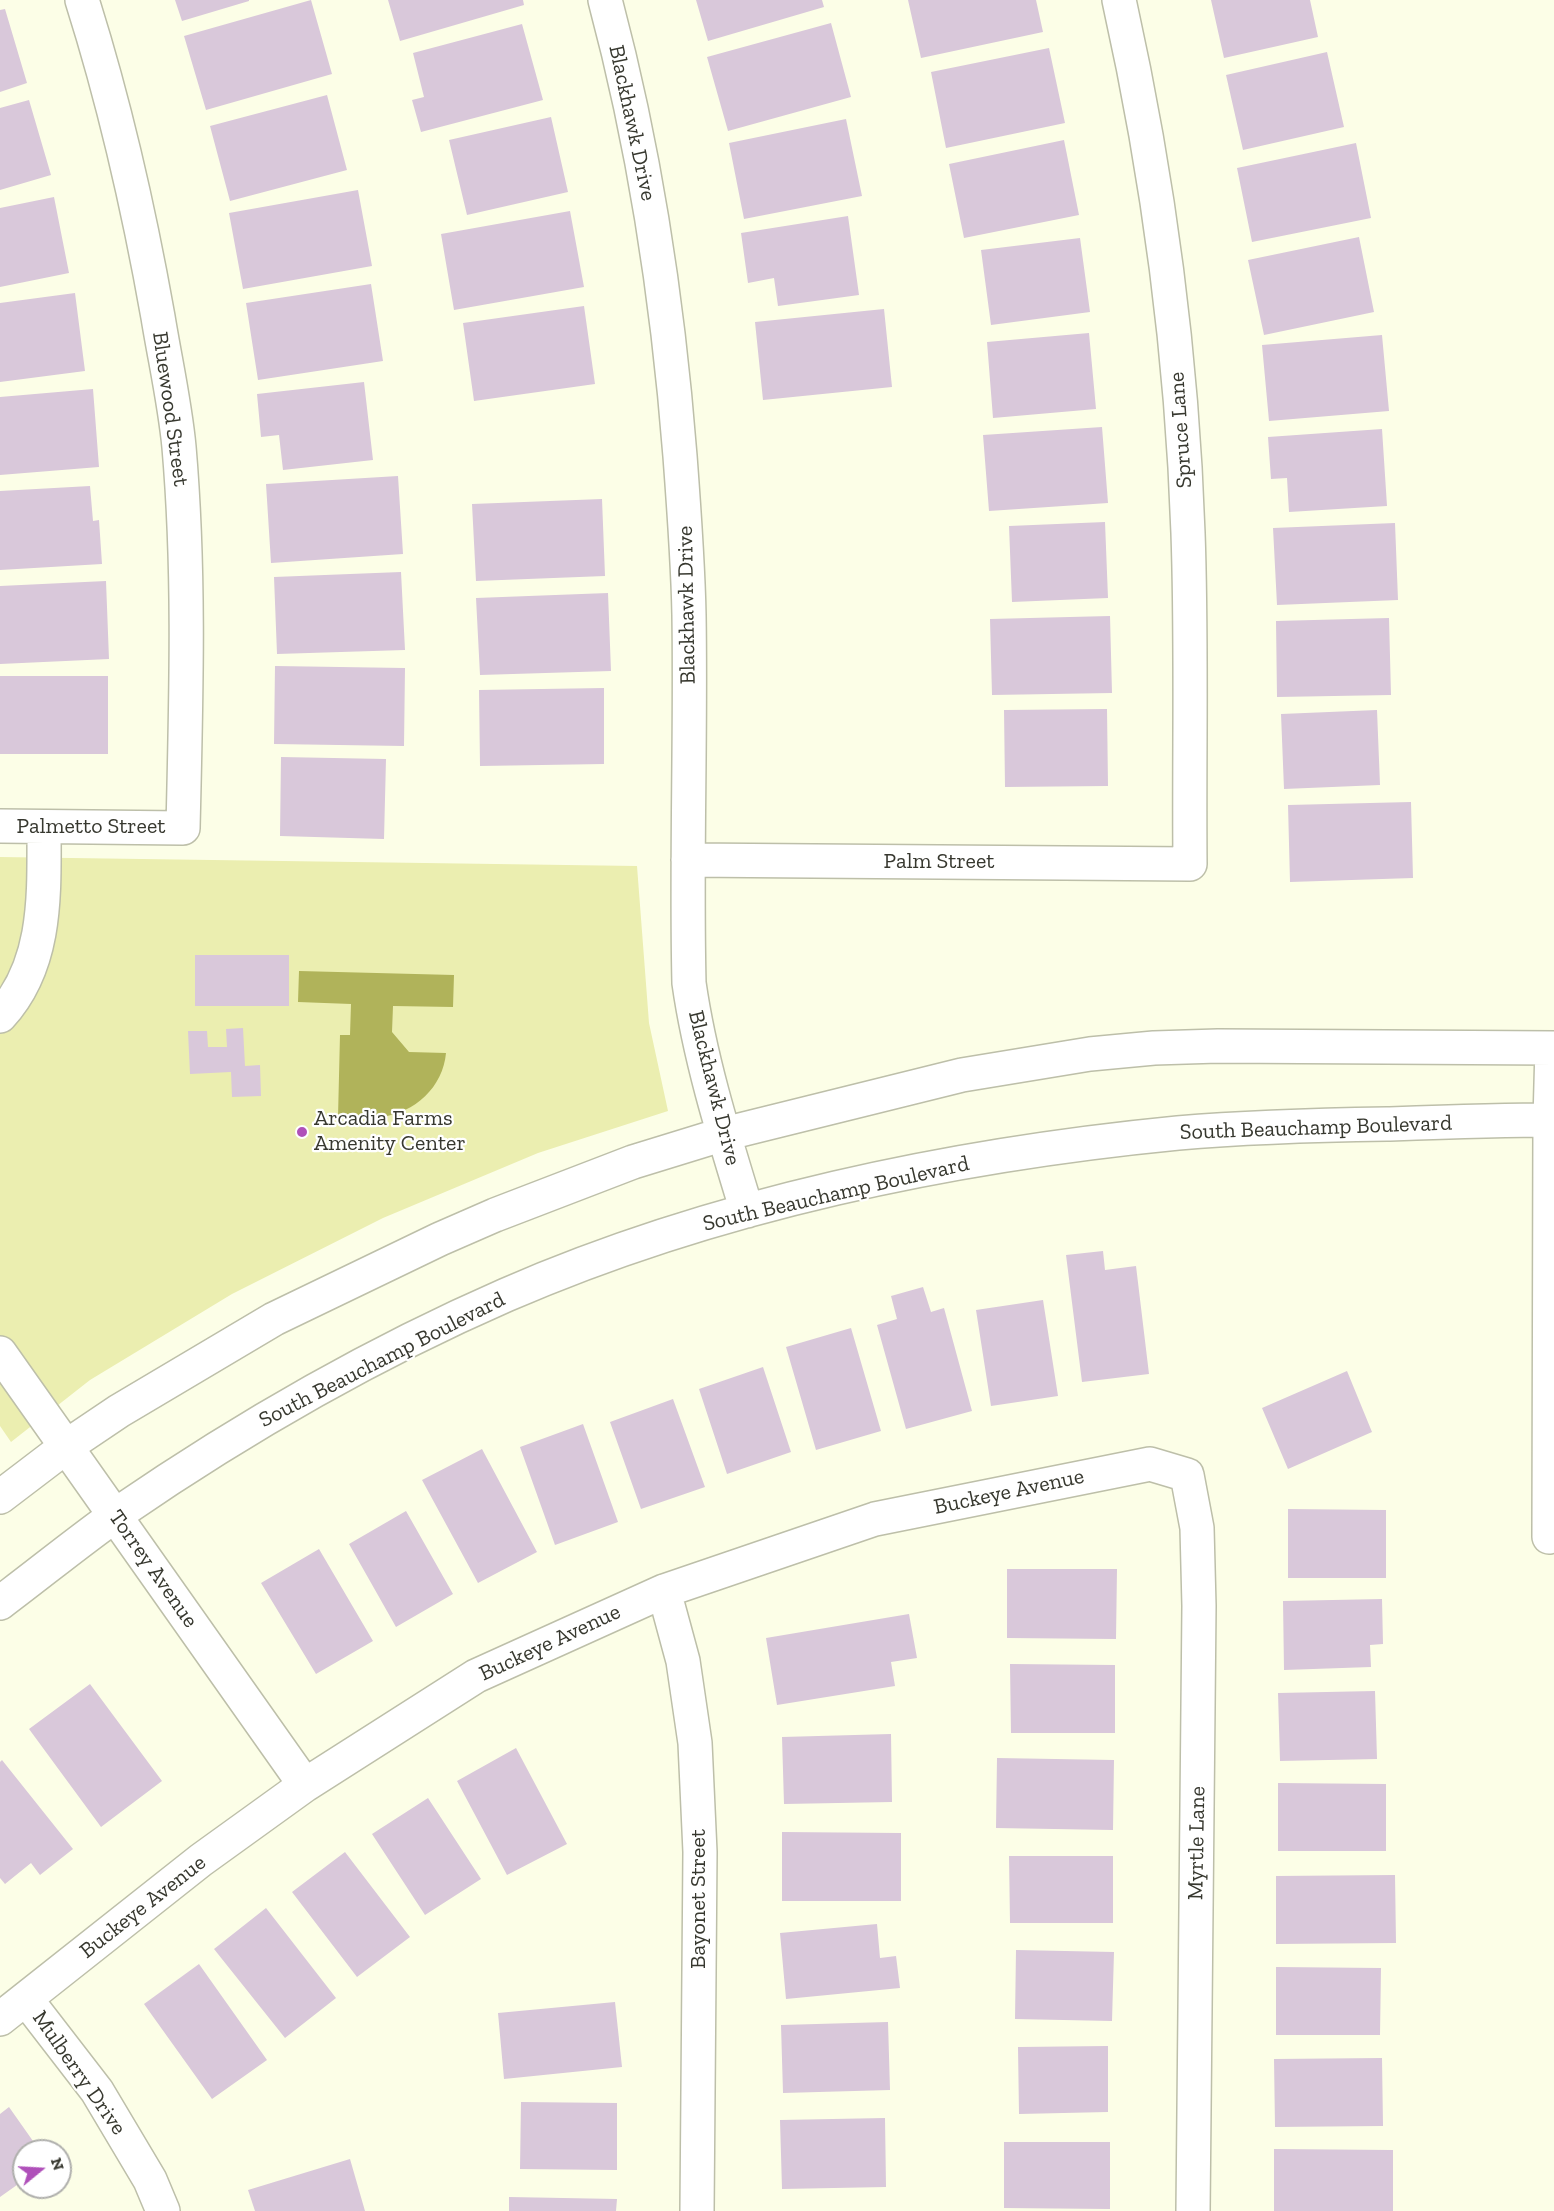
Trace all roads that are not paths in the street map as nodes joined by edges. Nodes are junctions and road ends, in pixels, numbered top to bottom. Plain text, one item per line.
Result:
1 (82, 0) edge
2 (605, 0) edge
3 (1119, 0) edge
4 (0, 826) edge
5 (44, 827) junction
6 (183, 828) joint
7 (688, 860) junction
8 (1190, 864) joint
9 (0, 1016) edge
10 (1553, 1048) edge
11 (1552, 1120) edge
12 (724, 1134) junction
13 (747, 1210) junction
14 (0, 1353) edge
15 (67, 1446) junction
16 (1187, 1475) joint
17 (0, 1497) edge
18 (116, 1515) junction
19 (1554, 1536) edge
20 (664, 1591) junction
21 (0, 1603) edge
22 (304, 1785) junction
23 (26, 2000) junction
24 (0, 2019) edge
25 (163, 2211) edge
26 (697, 2211) edge
27 (1193, 2211) edge

1 - 6 street, Bluewood Street
2 - 7 street, Blackhawk Drive
3 - 8 street, Spruce Lane
4 - 5 street, Palmetto Street
5 - 6 street, Palmetto Street
5 - 9 street
7 - 8 street, Palm Street
7 - 12 street, Blackhawk Drive
10 - 11 street
10 - 12 street
11 - 13 street, South Beauchamp Boulevard
11 - 19 street
12 - 13 street, Blackhawk Drive
12 - 15 street
13 - 18 street, South Beauchamp Boulevard
14 - 15 street, Torrey Avenue
15 - 17 street
15 - 18 street, Torrey Avenue
16 - 20 street, Buckeye Avenue
16 - 27 street, Myrtle Lane
18 - 21 street, South Beauchamp Boulevard
18 - 22 street, Torrey Avenue
20 - 22 street, Buckeye Avenue
20 - 26 street, Bayonet Street
22 - 23 street, Buckeye Avenue
23 - 24 street, Buckeye Avenue
23 - 25 street, Mulberry Drive

